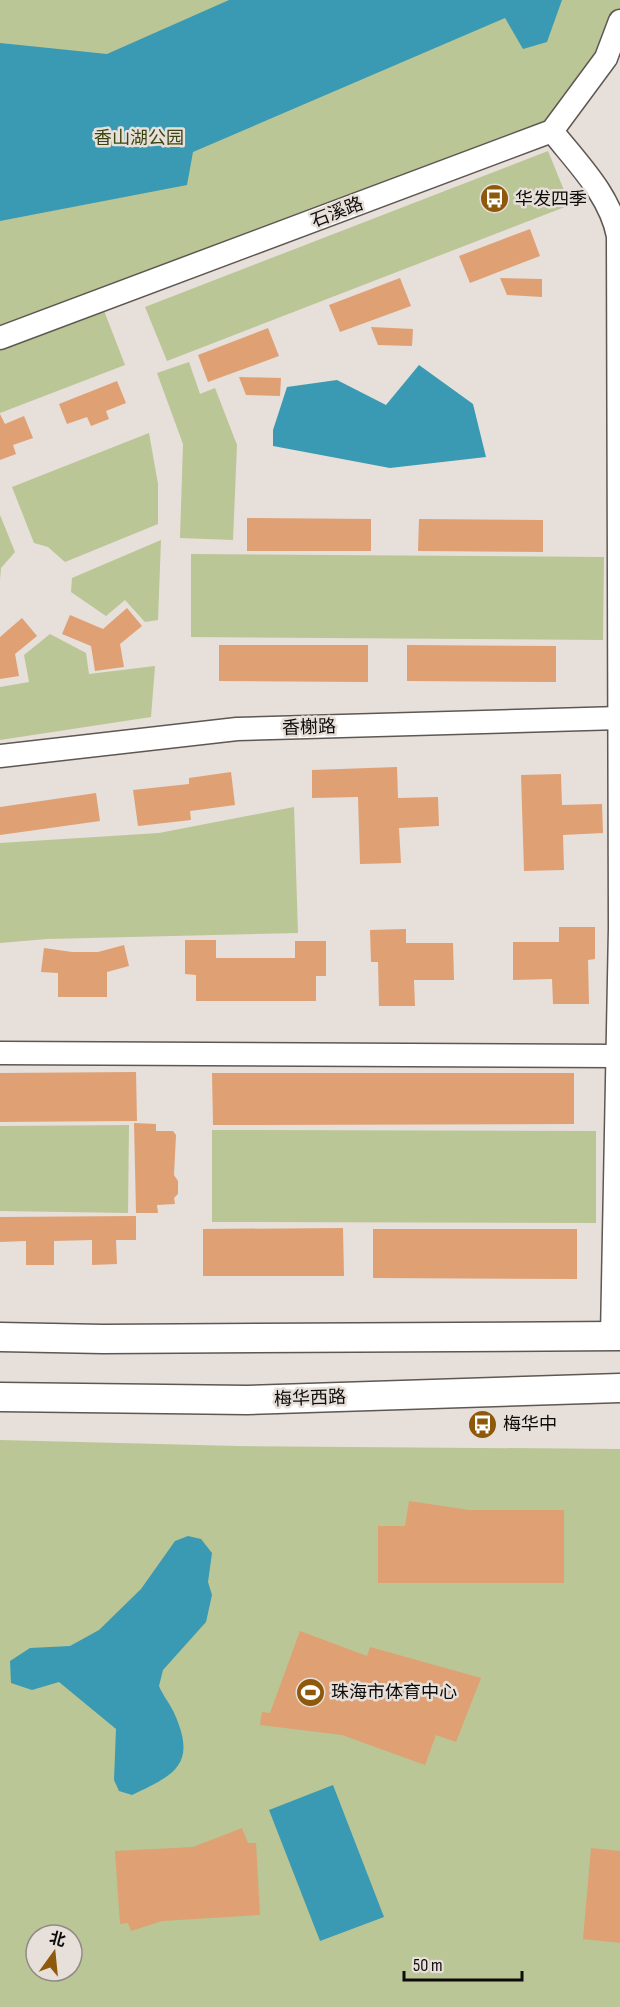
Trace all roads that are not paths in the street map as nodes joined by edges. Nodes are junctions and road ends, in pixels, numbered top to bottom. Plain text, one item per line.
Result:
1 (620, 21) edge
2 (552, 131) junction
3 (0, 338) edge
4 (619, 718) edge
5 (0, 756) edge
6 (0, 1053) edge
7 (618, 1054) edge
8 (616, 1336) edge
9 (0, 1337) edge
10 (620, 1388) edge
11 (0, 1397) edge
12 (101, 1398) junction
13 (0, 1410) edge

1 - 2 street
2 - 3 street, 石溪路
2 - 4 street
4 - 5 street, 香榭路
4 - 7 street
6 - 7 street
7 - 8 street
8 - 9 main road
10 - 12 main road, 梅华西路
11 - 12 main road, 梅华西路
12 - 13 main road

